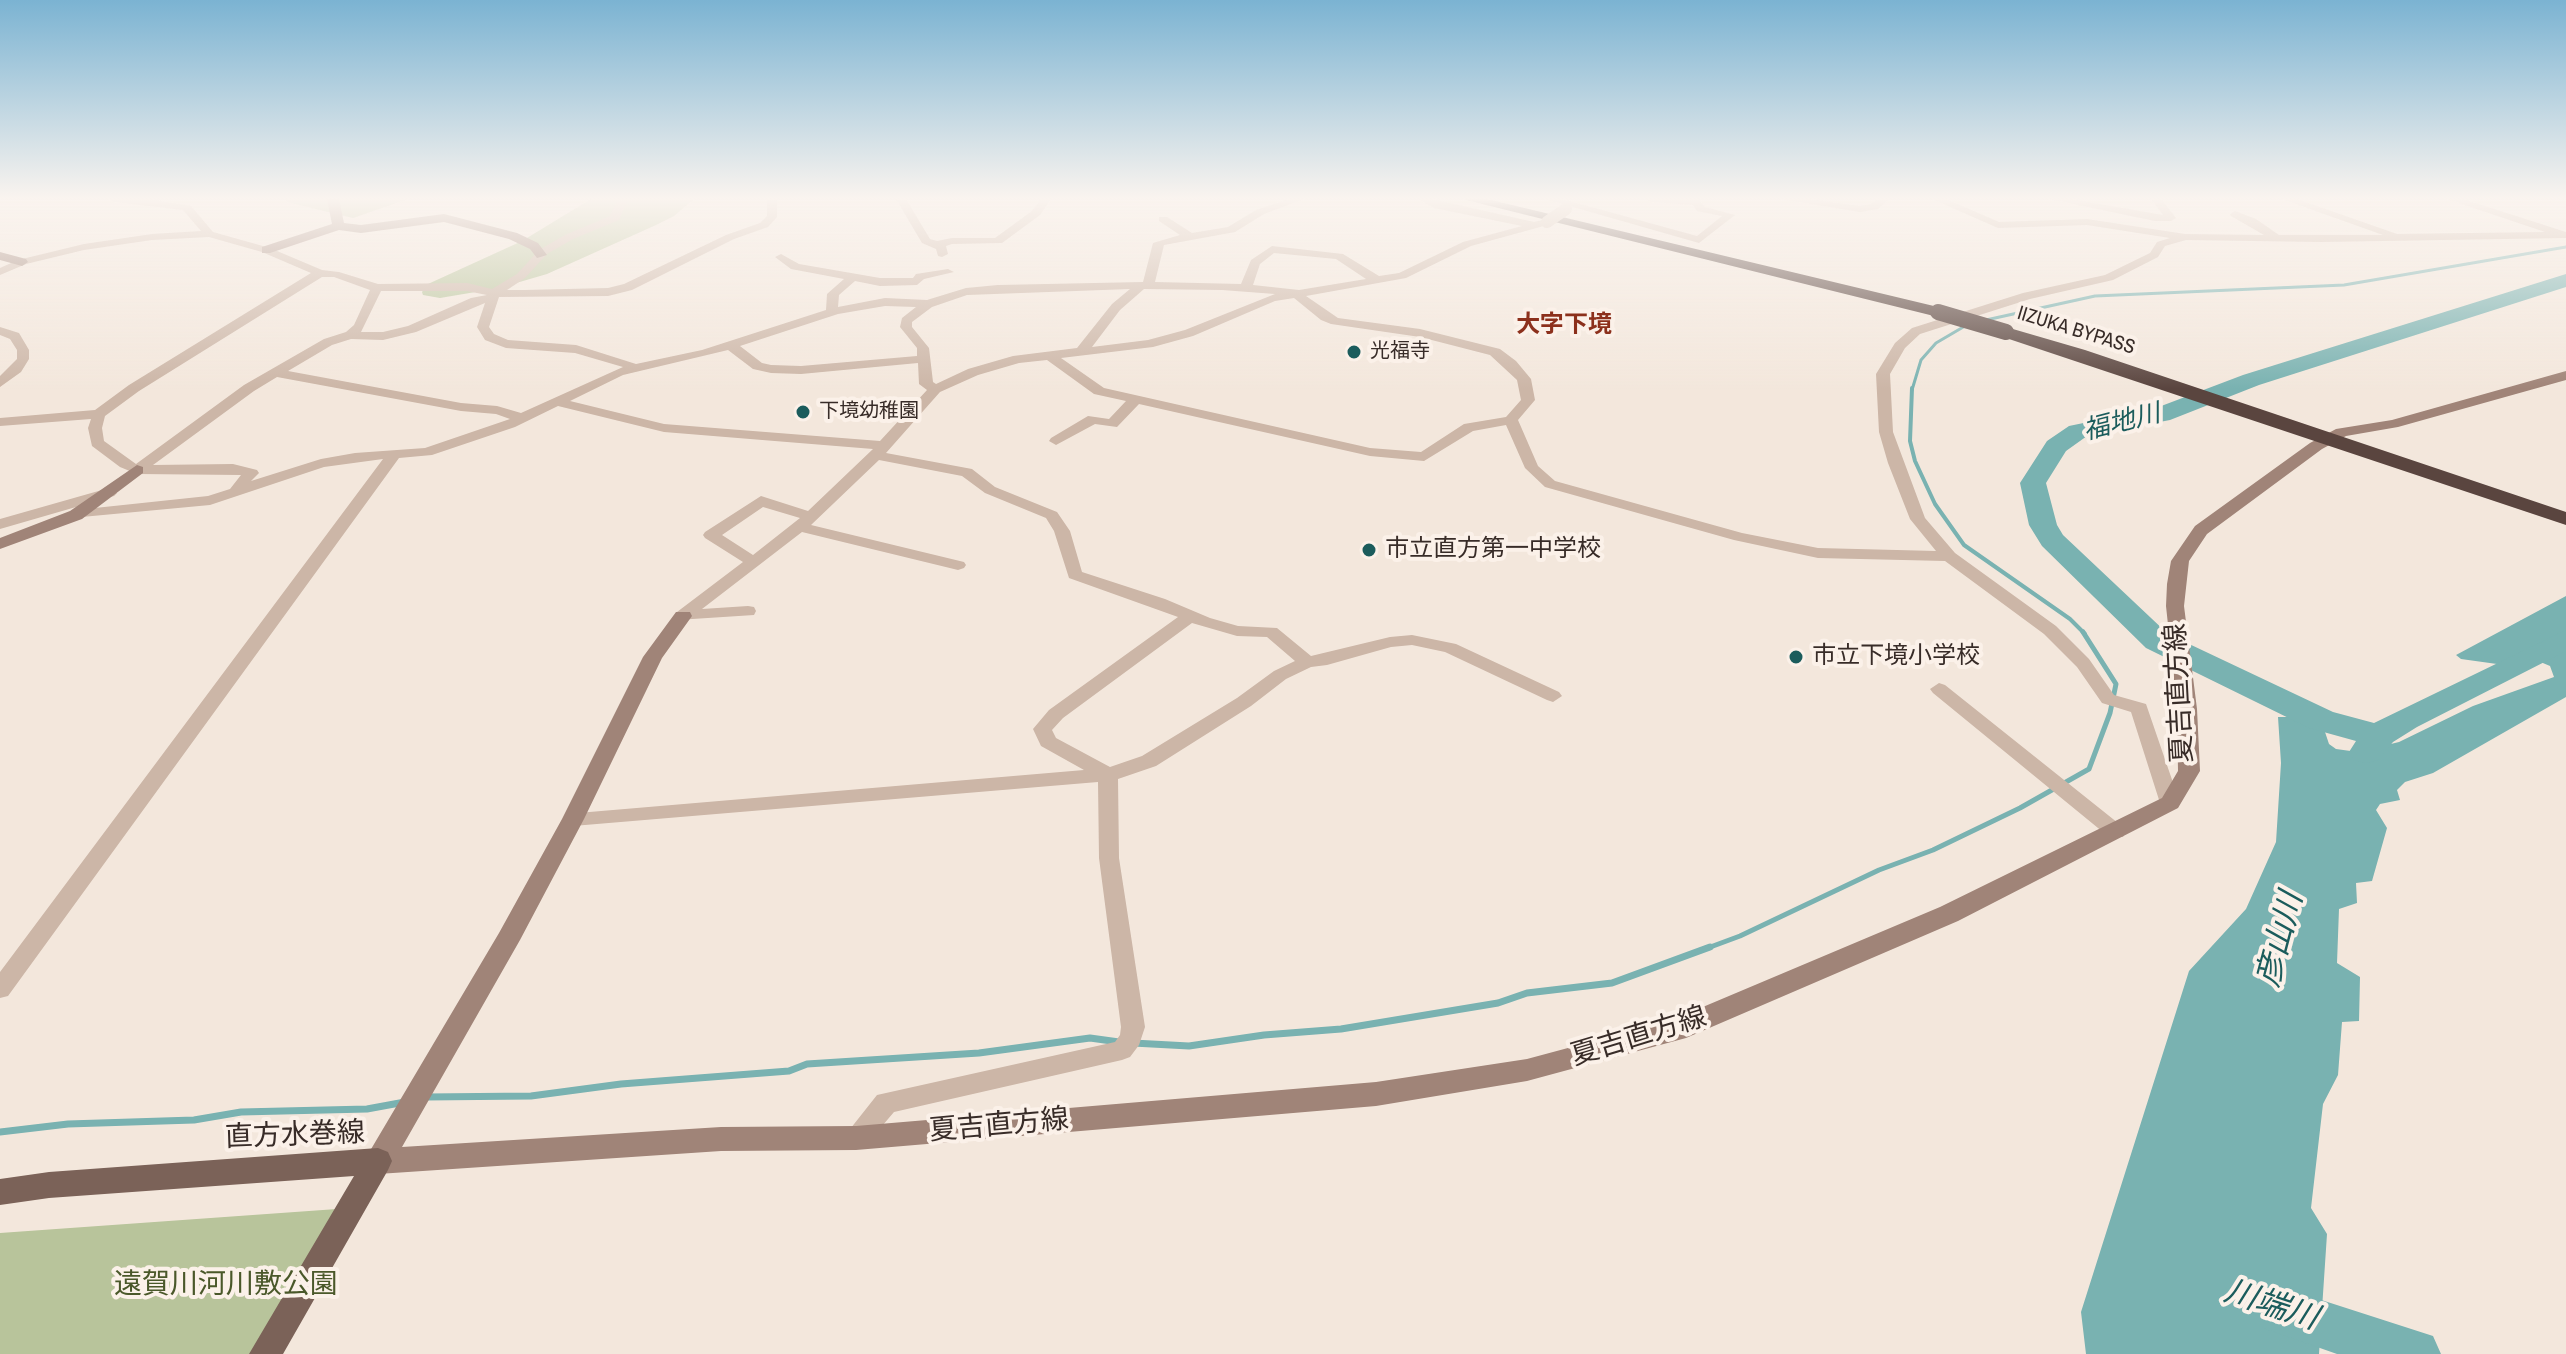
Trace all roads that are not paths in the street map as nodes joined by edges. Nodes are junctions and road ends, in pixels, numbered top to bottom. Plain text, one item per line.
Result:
1 (22, 262) edge
2 (295, 262) edge
3 (534, 262) edge
4 (679, 262) edge
5 (788, 262) edge
6 (943, 262) edge
7 (1151, 262) edge
8 (1255, 262) edge
9 (1349, 262) edge
10 (1434, 262) edge
11 (1736, 262) edge
12 (1747, 262) edge
13 (2140, 262) edge
14 (0, 272) edge
15 (948, 272) junction
16 (320, 273) junction
17 (852, 278) junction
18 (1378, 281) junction
19 (1144, 285) junction
20 (1246, 287) junction
21 (377, 288) junction
22 (966, 292) junction
23 (1294, 292) junction
24 (493, 296) junction
25 (928, 304) junction
26 (1943, 311) junction
27 (832, 312) junction
28 (1, 332) edge
29 (350, 335) junction
30 (729, 344) junction
31 (1081, 352) junction
32 (1049, 355) junction
33 (924, 359) junction
34 (633, 368) junction
35 (277, 373) junction
36 (2566, 375) edge
37 (0, 383) edge
38 (935, 389) junction
39 (1136, 399) junction
40 (558, 402) junction
41 (99, 414) junction
42 (522, 418) junction
43 (1511, 420) junction
44 (0, 422) edge
45 (2336, 435) junction
46 (1056, 441) dead end
47 (880, 451) junction
48 (2384, 451) junction
49 (394, 455) junction
50 (137, 470) junction
51 (109, 493) junction
52 (222, 496) junction
53 (2566, 508) edge
54 (76, 515) junction
55 (2566, 519) edge
56 (805, 522) junction
57 (0, 524) edge
58 (0, 544) edge
59 (1949, 556) junction
60 (753, 562) junction
61 (958, 565) dead end
62 (748, 611) dead end
63 (683, 616) junction
64 (1191, 616) junction
65 (1307, 662) junction
66 (1939, 689) dead end
67 (1553, 696) dead end
68 (1108, 775) junction
69 (2170, 803) junction
70 (573, 819) junction
71 (2116, 832) junction
72 (0, 989) edge
73 (856, 1138) junction
74 (378, 1161) junction
75 (0, 1192) edge
76 (265, 1354) edge

1 - 14 street
2 - 16 street
3 - 24 street
4 - 24 street
5 - 17 street
6 - 15 street
7 - 19 street
8 - 20 street
9 - 18 street
10 - 18 street
11 - 26 highway, IIZUKA BYPASS
12 - 26 highway
13 - 59 street
15 - 17 street
15 - 22 street
16 - 21 street
16 - 41 street
17 - 27 street
18 - 23 street
19 - 20 street
19 - 22 street
19 - 31 street
20 - 23 street
21 - 24 street
21 - 29 street
22 - 25 street
23 - 31 street
23 - 43 street
24 - 29 street
24 - 34 street
25 - 27 street
25 - 33 street
26 - 45 highway, IIZUKA BYPASS, bridge
27 - 30 street
28 - 37 street
29 - 35 street
30 - 33 street
30 - 34 street
31 - 32 street
32 - 38 street
32 - 39 street
33 - 38 street
34 - 40 street
35 - 42 street
35 - 50 street
36 - 45 main road, 夏吉直方線
38 - 47 street
39 - 43 street
39 - 46 street
40 - 42 street
40 - 47 street
41 - 44 street
41 - 50 street
42 - 49 street
43 - 59 street
45 - 48 highway, IIZUKA BYPASS
45 - 69 main road, 夏吉直方線
47 - 56 street
47 - 64 street
48 - 53 highway
48 - 55 highway, IIZUKA BYPASS
49 - 52 street
49 - 72 street
50 - 51 main road
50 - 52 street
51 - 54 main road
51 - 57 street
52 - 54 street
54 - 58 main road
56 - 60 street
56 - 60 street
56 - 61 street
59 - 69 street
60 - 63 street
62 - 63 street
63 - 70 main road
64 - 65 street
64 - 68 street
65 - 67 street
65 - 68 street
66 - 71 street
68 - 70 street
68 - 73 street
69 - 71 main road, 夏吉直方線
70 - 74 main road
71 - 73 main road, 夏吉直方線
73 - 74 main road, 夏吉直方線
74 - 75 main road, 直方水巻線
74 - 76 main road, 直方水巻線

